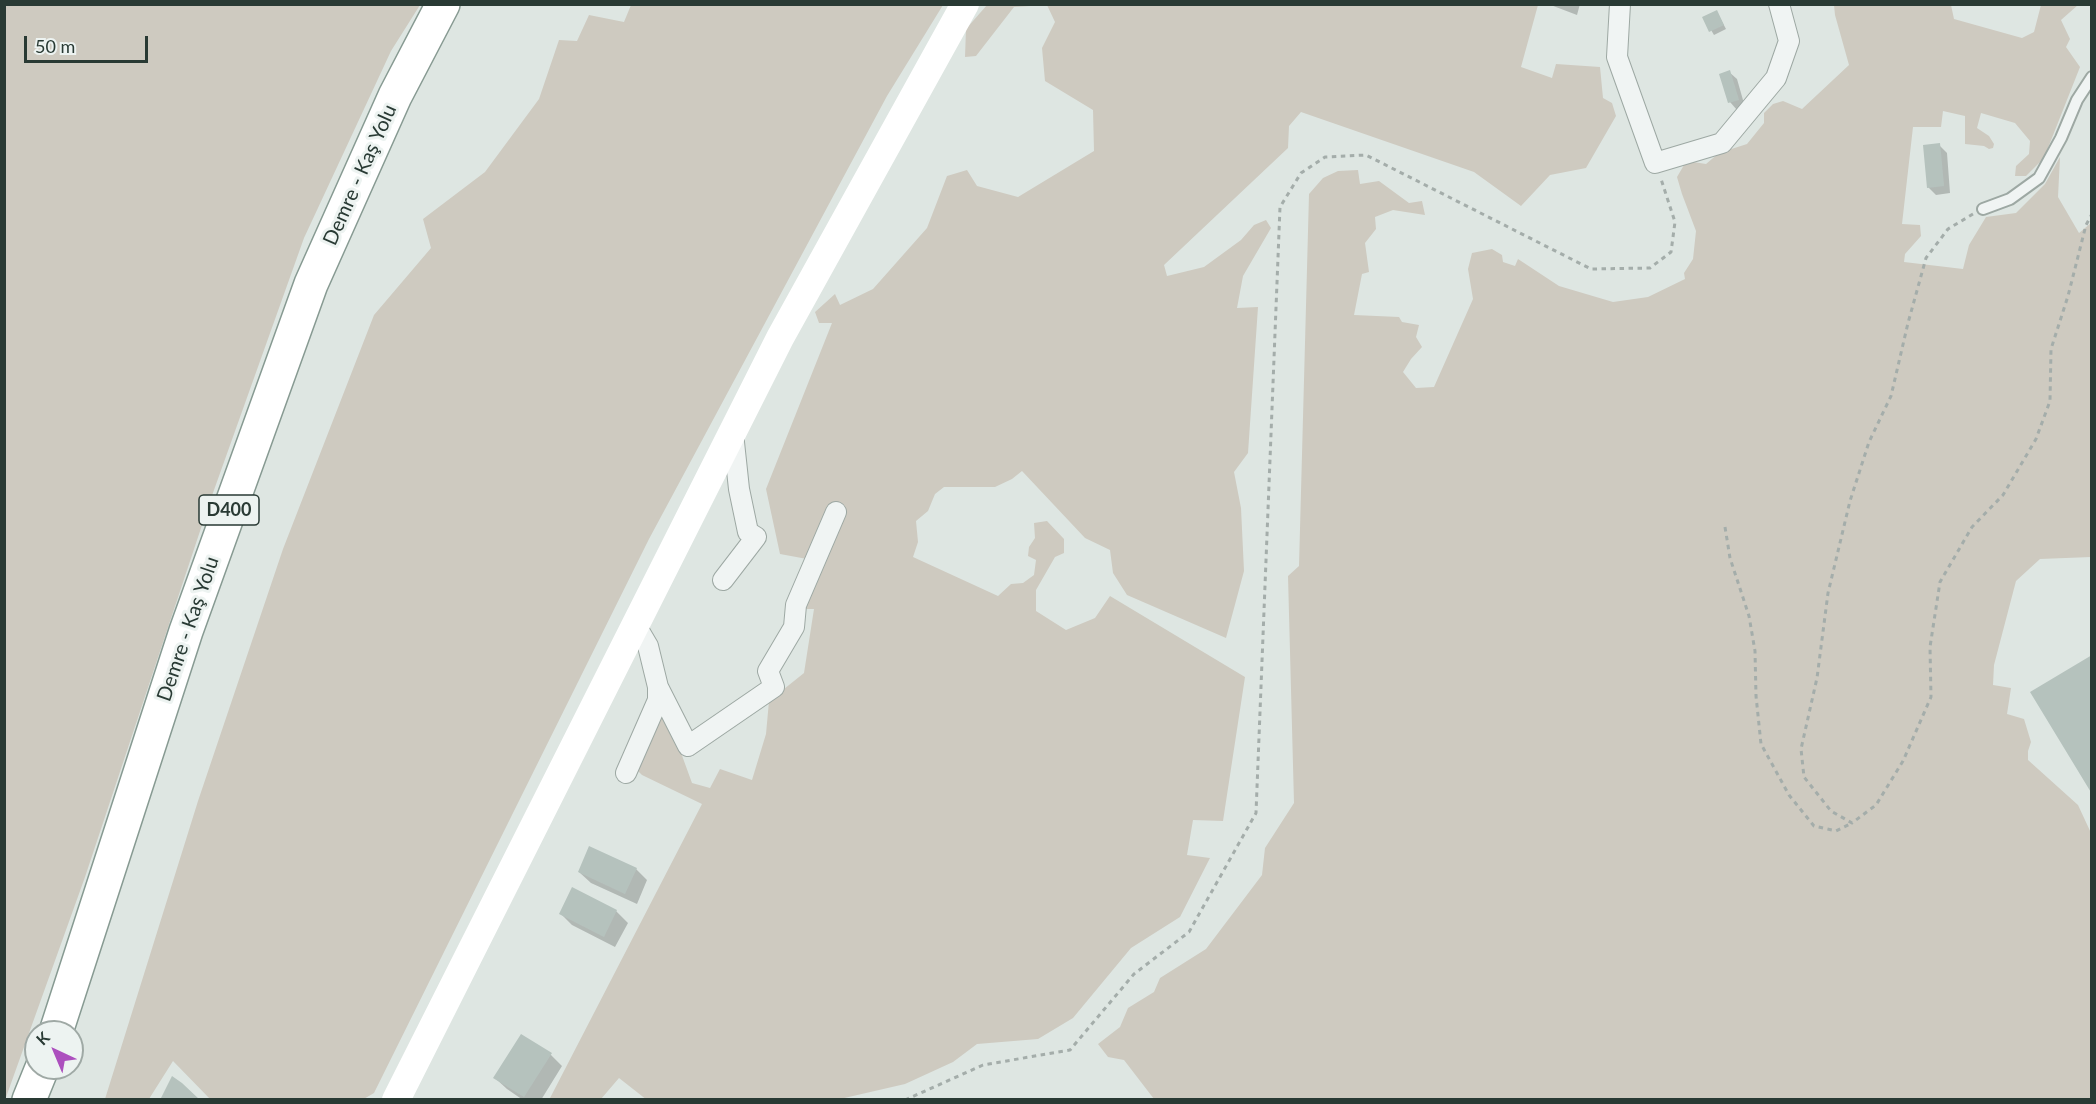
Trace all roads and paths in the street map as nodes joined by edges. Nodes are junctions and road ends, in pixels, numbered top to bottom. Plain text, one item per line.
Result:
1 (443, 4) edge
2 (965, 4) edge
3 (1620, 4) edge
4 (1779, 4) edge
5 (2091, 77) edge
6 (1655, 163) junction
7 (1983, 209) joint
8 (2091, 214) edge
9 (733, 430) junction
10 (836, 512) dead end
11 (1725, 527) dead end
12 (723, 580) dead end
13 (635, 624) junction
14 (658, 687) junction
15 (626, 773) dead end
16 (1852, 823) junction
17 (60, 1020) edge
18 (37, 1080) edge
19 (29, 1100) edge
20 (396, 1100) edge
21 (905, 1100) edge

1 - 17 highway, Demre - Kaş Yolu / D400
2 - 9 main road
3 - 6 street
4 - 6 street
5 - 7 lane
6 - 21 path
7 - 16 path
8 - 16 path
9 - 12 street
9 - 13 main road
10 - 14 street
11 - 16 path
13 - 14 street
13 - 20 main road
14 - 15 street
18 - 19 highway

